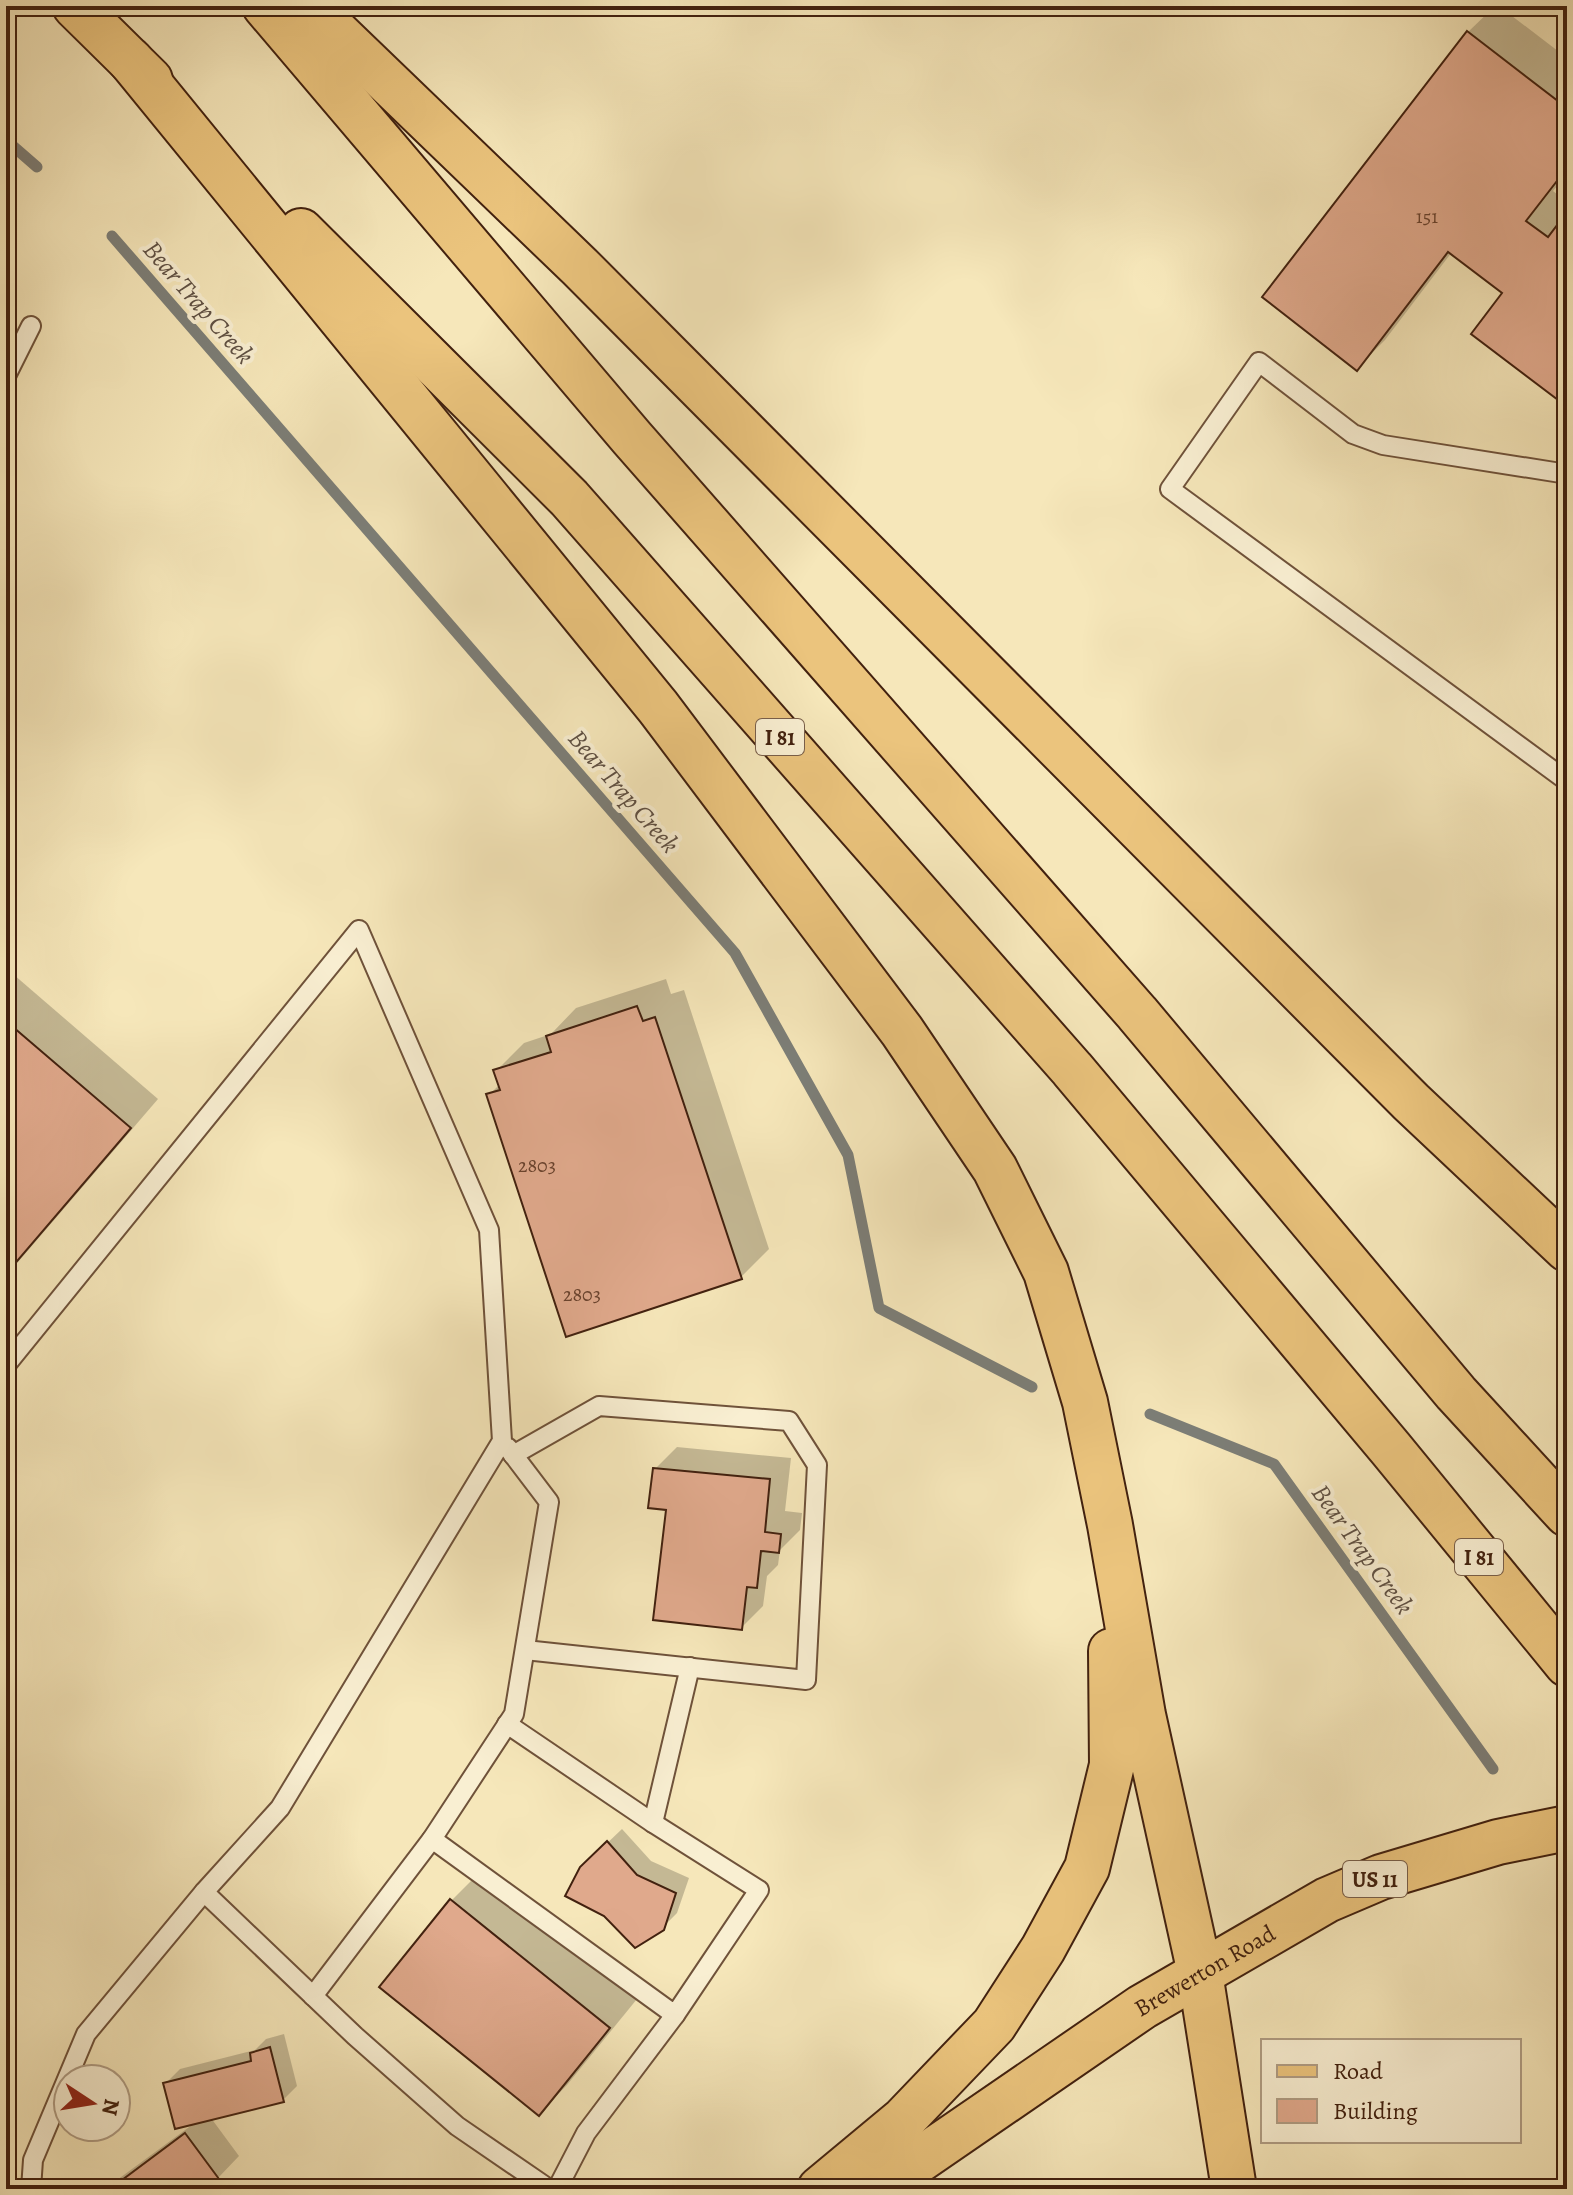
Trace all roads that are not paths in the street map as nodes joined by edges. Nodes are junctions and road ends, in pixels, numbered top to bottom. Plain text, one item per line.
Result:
1 (75, 6) edge
2 (265, 6) edge
3 (309, 6) edge
4 (130, 60) junction
5 (31, 326) dead end
6 (6, 376) edge
7 (1567, 474) edge
8 (1567, 781) edge
9 (1567, 1249) edge
10 (6, 1365) edge
11 (508, 1448) junction
12 (1567, 1514) edge
13 (1110, 1525) junction
14 (525, 1650) junction
15 (1567, 1664) edge
16 (690, 1667) junction
17 (507, 1724) junction
18 (653, 1823) junction
19 (1567, 1828) edge
20 (432, 1839) junction
21 (204, 1892) junction
22 (1200, 1973) junction
23 (313, 1996) junction
24 (675, 2015) junction
25 (31, 2189) edge
26 (549, 2189) edge
27 (557, 2189) edge
28 (820, 2189) edge
29 (877, 2189) edge
30 (1234, 2189) edge

1 - 4 main road, I 81
2 - 12 main road
3 - 9 main road
4 - 13 main road
4 - 15 main road, I 81
5 - 6 lane
7 - 8 lane
10 - 11 lane
11 - 14 lane
11 - 16 lane
11 - 21 lane
13 - 22 main road
13 - 28 main road
14 - 16 lane
14 - 17 lane
16 - 18 lane
17 - 18 lane
17 - 20 lane
18 - 24 lane
19 - 22 main road, Brewerton Road / US 11
20 - 23 lane
20 - 24 lane
21 - 23 lane
21 - 25 lane
22 - 29 main road, Brewerton Road / US 11
22 - 30 main road
23 - 26 lane
24 - 27 lane

